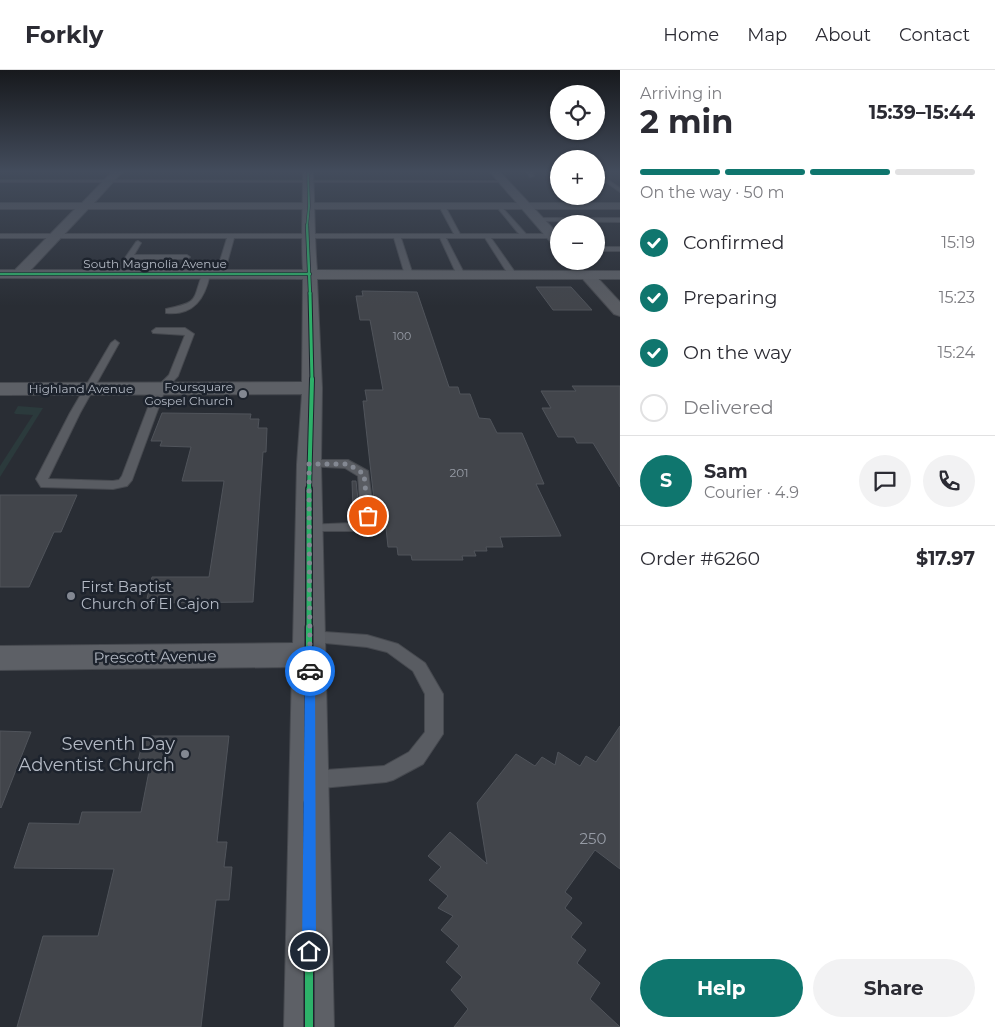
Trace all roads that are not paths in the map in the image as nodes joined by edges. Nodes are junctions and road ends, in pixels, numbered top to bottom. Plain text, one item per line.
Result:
1 (75, 217) edge
2 (307, 217) edge
3 (448, 217) edge
4 (508, 217) edge
5 (534, 217) edge
6 (537, 220) junction
7 (620, 220) edge
8 (304, 231) junction
9 (550, 234) edge
10 (0, 236) edge
11 (56, 236) junction
12 (231, 236) junction
13 (397, 236) junction
14 (442, 236) junction
15 (458, 236) junction
16 (487, 236) junction
17 (524, 236) junction
18 (550, 239) edge
19 (138, 244) dead end
20 (605, 249) edge
21 (620, 249) edge
22 (187, 256) dead end
23 (129, 257) junction
24 (583, 270) edge
25 (0, 274) edge
26 (19, 274) junction
27 (118, 274) junction
28 (213, 274) junction
29 (310, 274) junction
30 (409, 275) junction
31 (461, 275) junction
32 (513, 275) junction
33 (587, 275) junction
34 (620, 275) edge
35 (169, 311) dead end
36 (620, 311) edge
37 (156, 331) dead end
38 (115, 343) dead end
39 (89, 388) junction
40 (312, 388) junction
41 (0, 389) edge
42 (160, 389) junction
43 (309, 464) junction
44 (309, 528) junction
45 (310, 646) junction
46 (0, 658) edge
47 (310, 780) junction
48 (309, 1027) edge

1 - 11 street
2 - 8 street
3 - 15 lane
4 - 17 lane
5 - 6 street
6 - 7 lane
6 - 9 street
8 - 12 lane
8 - 13 lane
8 - 29 street
10 - 11 lane
11 - 12 lane
11 - 26 street
12 - 28 lane
13 - 14 lane
13 - 30 lane
14 - 15 lane
14 - 31 lane
15 - 16 lane
16 - 17 lane
16 - 32 lane
17 - 18 lane
19 - 23 lane
20 - 21 lane
22 - 23 lane
23 - 27 lane
24 - 33 street
25 - 26 street, South Magnolia Avenue
26 - 27 street, South Magnolia Avenue
27 - 28 street, South Magnolia Avenue
28 - 29 street, South Magnolia Avenue
28 - 35 lane
29 - 30 street, South Magnolia Avenue
29 - 40 street
30 - 31 street, South Magnolia Avenue
31 - 32 street, South Magnolia Avenue
32 - 33 street, South Magnolia Avenue
33 - 34 street, South Magnolia Avenue
33 - 36 street
37 - 42 lane
38 - 39 lane
39 - 41 street, Highland Avenue
39 - 42 street, Highland Avenue
39 - 42 lane
40 - 42 street, Highland Avenue
40 - 43 street
43 - 44 street
43 - 44 lane
44 - 45 street
45 - 46 street, Prescott Avenue
45 - 47 street
45 - 47 lane
47 - 48 street

